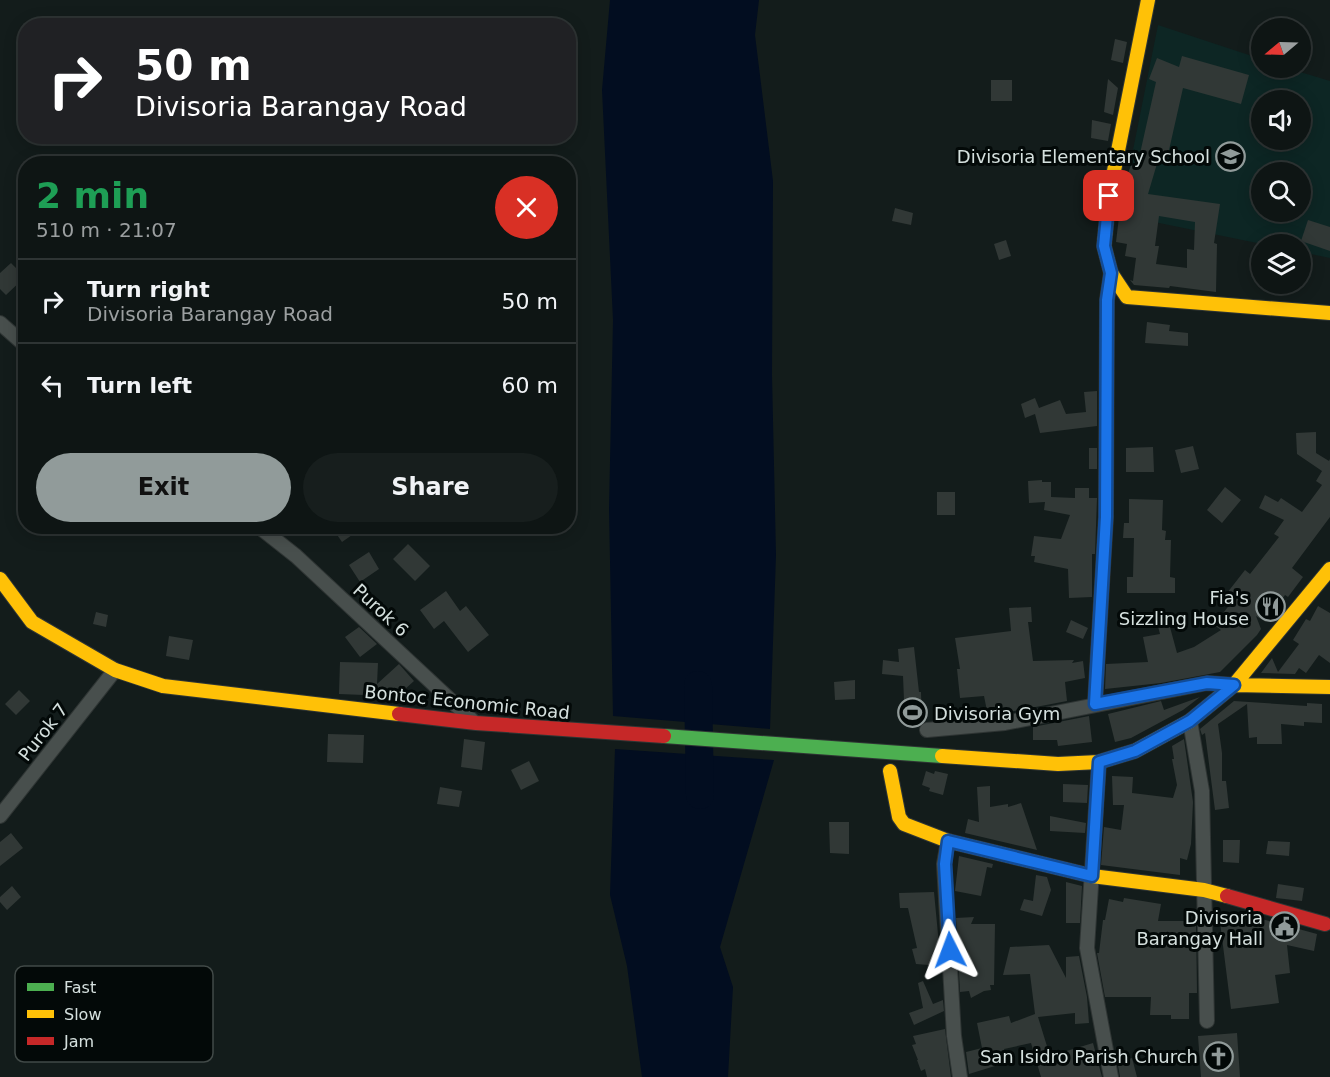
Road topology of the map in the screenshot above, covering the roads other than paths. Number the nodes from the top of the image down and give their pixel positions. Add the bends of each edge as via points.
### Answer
1 (1148, 0) edge
2 (1111, 273) junction
3 (1330, 313) edge
4 (0, 323) edge
5 (18, 339) edge
6 (268, 534) edge
7 (1330, 569) edge
8 (0, 579) edge
9 (115, 670) junction
10 (1234, 685) junction
11 (1330, 687) edge
12 (1095, 704) junction
13 (1190, 721) junction
14 (476, 723) junction
15 (927, 730) dead end
16 (1099, 762) junction
17 (890, 771) dead end
18 (0, 816) edge
19 (948, 841) junction
20 (1092, 876) junction
21 (1204, 890) junction
22 (1324, 924) dead end
23 (1207, 1021) dead end
24 (960, 1077) edge
25 (1111, 1077) edge

1 - 2 main road via 1109,196 1104,246
2 - 3 main road via 1127,297
2 - 12 street via 1107,300 1106,517
4 - 5 street
6 - 14 street, Purok 6
7 - 10 main road, Bontoc Economic Road
8 - 9 main road, Bontoc Economic Road via 32,622
9 - 14 main road, Bontoc Economic Road via 163,686
9 - 18 street, Purok 7
10 - 11 main road
10 - 12 street via 1207,683
10 - 13 main road, Bontoc Economic Road
12 - 15 street via 1005,723
13 - 16 main road, Bontoc Economic Road via 1135,751
13 - 21 street via 1202,791
14 - 16 main road, Bontoc Economic Road via 969,759
16 - 20 street
17 - 19 main road via 899,817 904,824
19 - 20 main road
19 - 24 street via 945,864 954,1036
20 - 21 main road
20 - 25 street via 1087,948
21 - 22 main road
21 - 23 street

